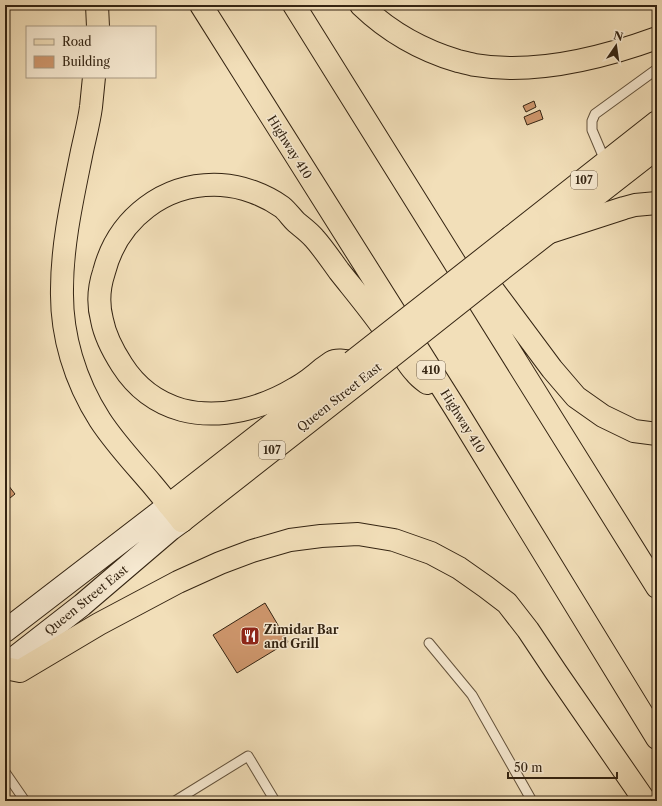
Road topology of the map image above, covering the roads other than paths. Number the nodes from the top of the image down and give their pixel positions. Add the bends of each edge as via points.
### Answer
1 (97, 5) edge
2 (201, 5) edge
3 (294, 5) edge
4 (361, 5) edge
5 (98, 26) edge
6 (657, 38) edge
7 (657, 70) edge
8 (94, 78) edge
9 (657, 122) edge
10 (657, 148) edge
11 (606, 163) junction
12 (657, 203) edge
13 (421, 208) junction
14 (550, 232) junction
15 (516, 246) junction
16 (358, 370) junction
17 (455, 408) junction
18 (657, 434) edge
19 (175, 513) junction
20 (657, 587) edge
21 (5, 631) edge
22 (428, 643) dead end
23 (5, 667) edge
24 (657, 738) edge
25 (5, 772) edge
26 (25, 801) edge
27 (175, 801) edge
28 (275, 801) edge
29 (532, 801) edge
30 (645, 801) edge

1 - 5 main road
2 - 17 main road, Highway 410 / 410
3 - 13 main road
4 - 6 main road via 406,40 451,59 474,65 502,68 539,67 593,57
7 - 11 lane via 595,114 592,130
8 - 19 main road via 63,266 64,328 79,379 100,420
9 - 11 main road, Queen Street East / 107
10 - 14 main road, Queen Street East / 107
11 - 15 main road, Queen Street East / 107
12 - 14 main road via 635,205
13 - 18 main road via 447,228 552,370 576,397 603,416 634,431
13 - 20 main road
14 - 15 main road, Queen Street East / 107
15 - 16 main road, Queen Street East / 107, bridge
16 - 17 main road via 334,361 297,388 266,403 240,410 211,414 168,405 148,394 132,380 114,353 106,334 101,319 100,298 107,258 125,226 158,199 179,190 199,185 222,185 244,189 264,197 282,208 314,238 372,312 415,373
16 - 19 main road, Queen Street East
17 - 24 main road, Highway 410 / 410
19 - 21 main road, Queen Street East
19 - 23 main road, Queen Street East via 82,605
22 - 29 lane via 472,695
23 - 30 main road via 20,671 99,624 178,582 252,551 290,540 321,536 358,534 394,540 431,553 459,568 507,603
25 - 26 lane
27 - 28 lane via 248,756

